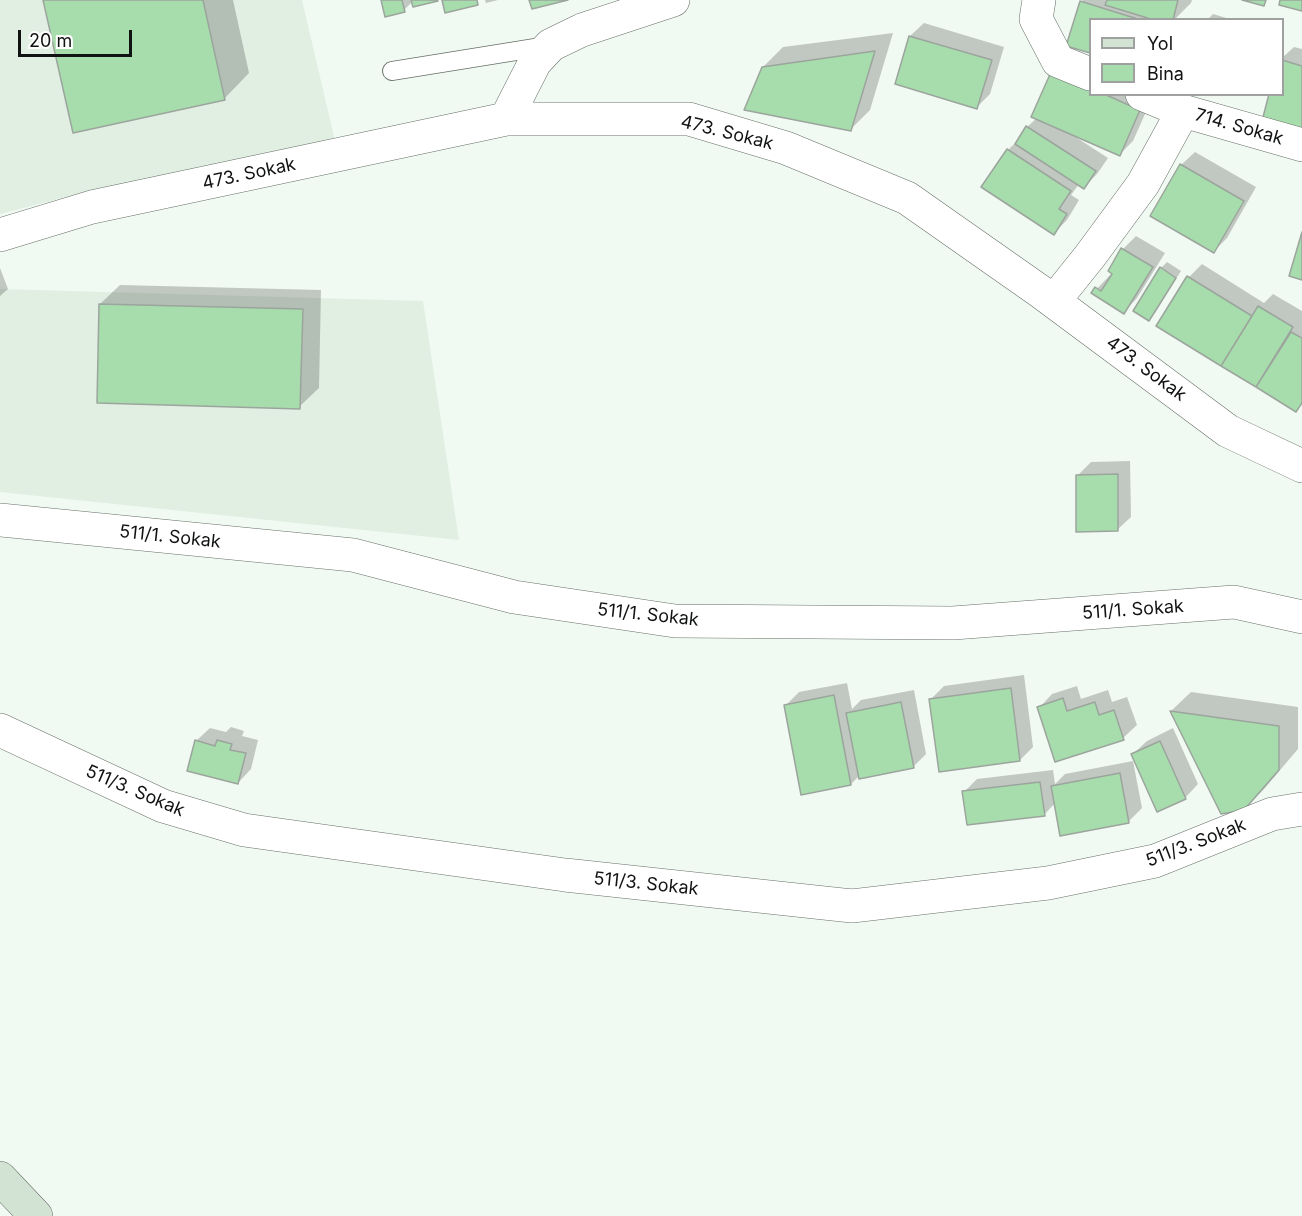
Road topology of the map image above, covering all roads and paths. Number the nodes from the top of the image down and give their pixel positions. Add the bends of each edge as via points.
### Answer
1 (673, 0) edge
2 (1039, 0) edge
3 (551, 45) junction
4 (392, 71) dead end
5 (1089, 74) edge
6 (1147, 96) edge
7 (1183, 111) junction
8 (506, 119) junction
9 (1302, 145) edge
10 (0, 235) edge
11 (1054, 301) junction
12 (1302, 466) edge
13 (0, 520) edge
14 (1302, 617) edge
15 (0, 730) edge
16 (1302, 809) edge
17 (0, 1178) edge
18 (36, 1216) edge

1 - 3 street via 582,30
2 - 5 street via 1036,18 1058,61
3 - 4 lane
3 - 8 street via 534,62
6 - 7 street, 714. Sokak
7 - 9 street, 714. Sokak
7 - 11 street via 1143,184
8 - 10 street, 473. Sokak via 92,207
8 - 11 street, 473. Sokak via 689,119 786,148 907,198
11 - 12 street, 473. Sokak via 1228,431
13 - 14 street, 511/1. Sokak via 353,555 514,597 675,621 953,623 1234,602
15 - 16 street, 511/3. Sokak via 163,806 244,830 565,875 852,906 1048,883 1155,861 1272,814
17 - 18 street

